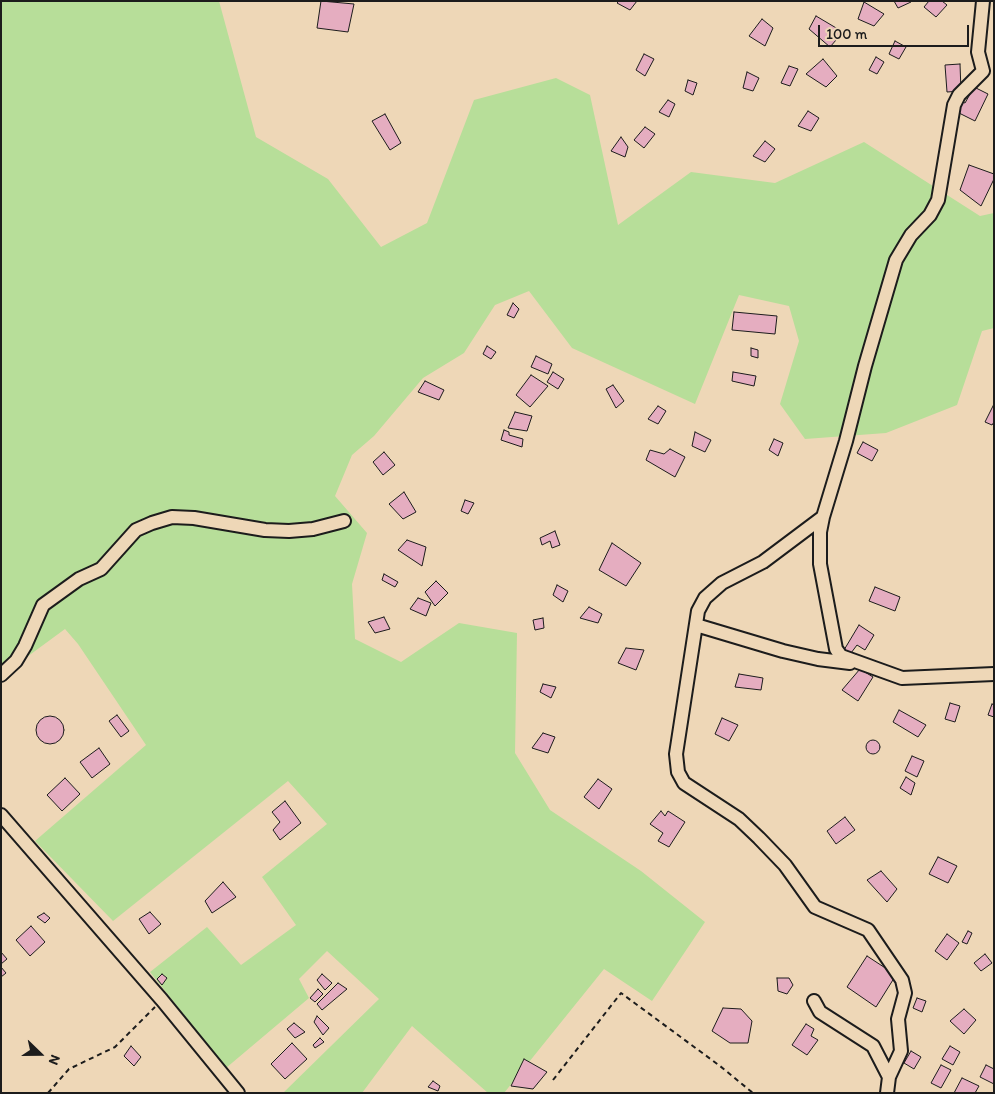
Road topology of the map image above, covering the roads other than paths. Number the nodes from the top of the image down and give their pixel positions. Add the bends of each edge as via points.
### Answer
1 (983, 1) edge
2 (823, 517) junction
3 (344, 520) dead end
4 (696, 625) junction
5 (858, 664) junction
6 (994, 674) edge
7 (1, 675) edge
8 (1, 815) edge
9 (814, 1001) dead end
10 (889, 1077) junction
11 (238, 1093) edge
12 (887, 1093) edge

1 - 2 street via 978,52 983,71 958,95 954,105 938,200 930,215 910,235 896,260
2 - 4 street via 763,562 722,583 705,598 698,610
2 - 5 street via 820,564 836,649 841,656
3 - 7 street via 312,529 288,531 172,517 136,530 101,570 79,579 43,604 25,646 16,661
4 - 5 street via 792,653
4 - 10 street via 676,754 678,772 684,783 739,819 759,838 785,865 815,907 868,930 902,980 905,993 898,1019 901,1051
5 - 6 street via 902,678
8 - 11 street
9 - 10 street via 820,1012 873,1046
10 - 12 street

